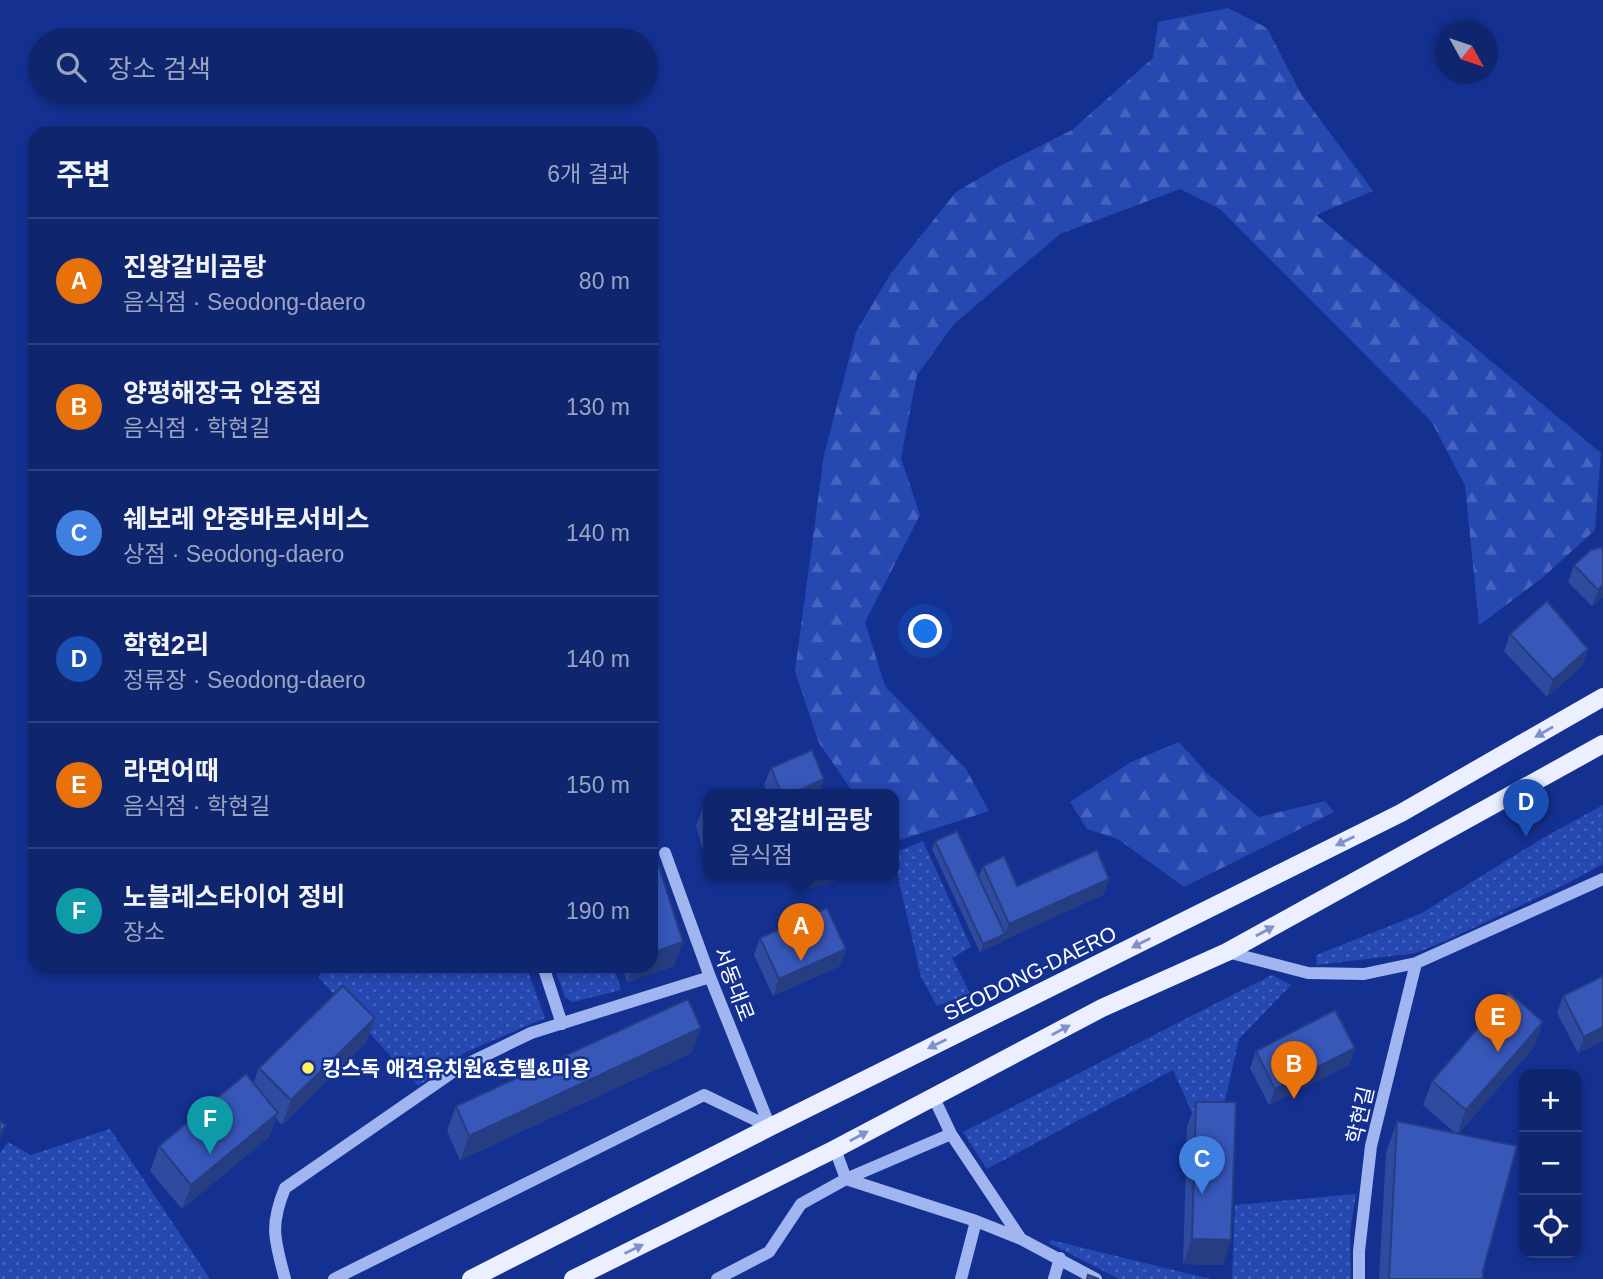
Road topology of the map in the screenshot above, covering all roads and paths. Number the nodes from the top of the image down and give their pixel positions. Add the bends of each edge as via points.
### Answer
1 (1603, 697) edge
2 (1603, 744) edge
3 (665, 853) dead end
4 (1603, 879) edge
5 (1227, 952) junction
6 (1416, 963) junction
7 (545, 973) edge
8 (710, 977) junction
9 (562, 1024) junction
10 (934, 1098) junction
11 (770, 1127) junction
12 (951, 1134) junction
13 (835, 1149) junction
14 (846, 1179) junction
15 (976, 1221) junction
16 (1021, 1239) junction
17 (1060, 1258) junction
18 (285, 1279) edge
19 (334, 1279) edge
20 (471, 1279) edge
21 (573, 1279) edge
22 (716, 1279) edge
23 (961, 1279) edge
24 (1054, 1279) edge
25 (1096, 1279) edge
26 (1359, 1279) edge

1 -> 11 main road, SEODONG-DAERO via 1401,813
5 -> 2 main road
3 - 8 street, 서동대로
4 - 6 street
5 - 6 street via 1308,972 1364,974
10 -> 5 main road via 1102,1008
6 - 26 street, 학현길 via 1371,1146
7 - 9 street
8 - 9 street
8 - 11 street, 서동대로
9 - 18 street via 531,1033 457,1069 285,1188 275,1213 275,1241
10 - 12 street
13 -> 10 main road
11 - 19 street via 704,1095
11 - 20 main road, SEODONG-DAERO
12 - 14 street
12 - 16 street
13 - 14 street
21 -> 13 main road
14 - 15 street
14 - 22 street via 801,1204 769,1252
15 - 16 street
15 - 23 street
16 - 17 street
17 - 24 street
17 - 25 street

